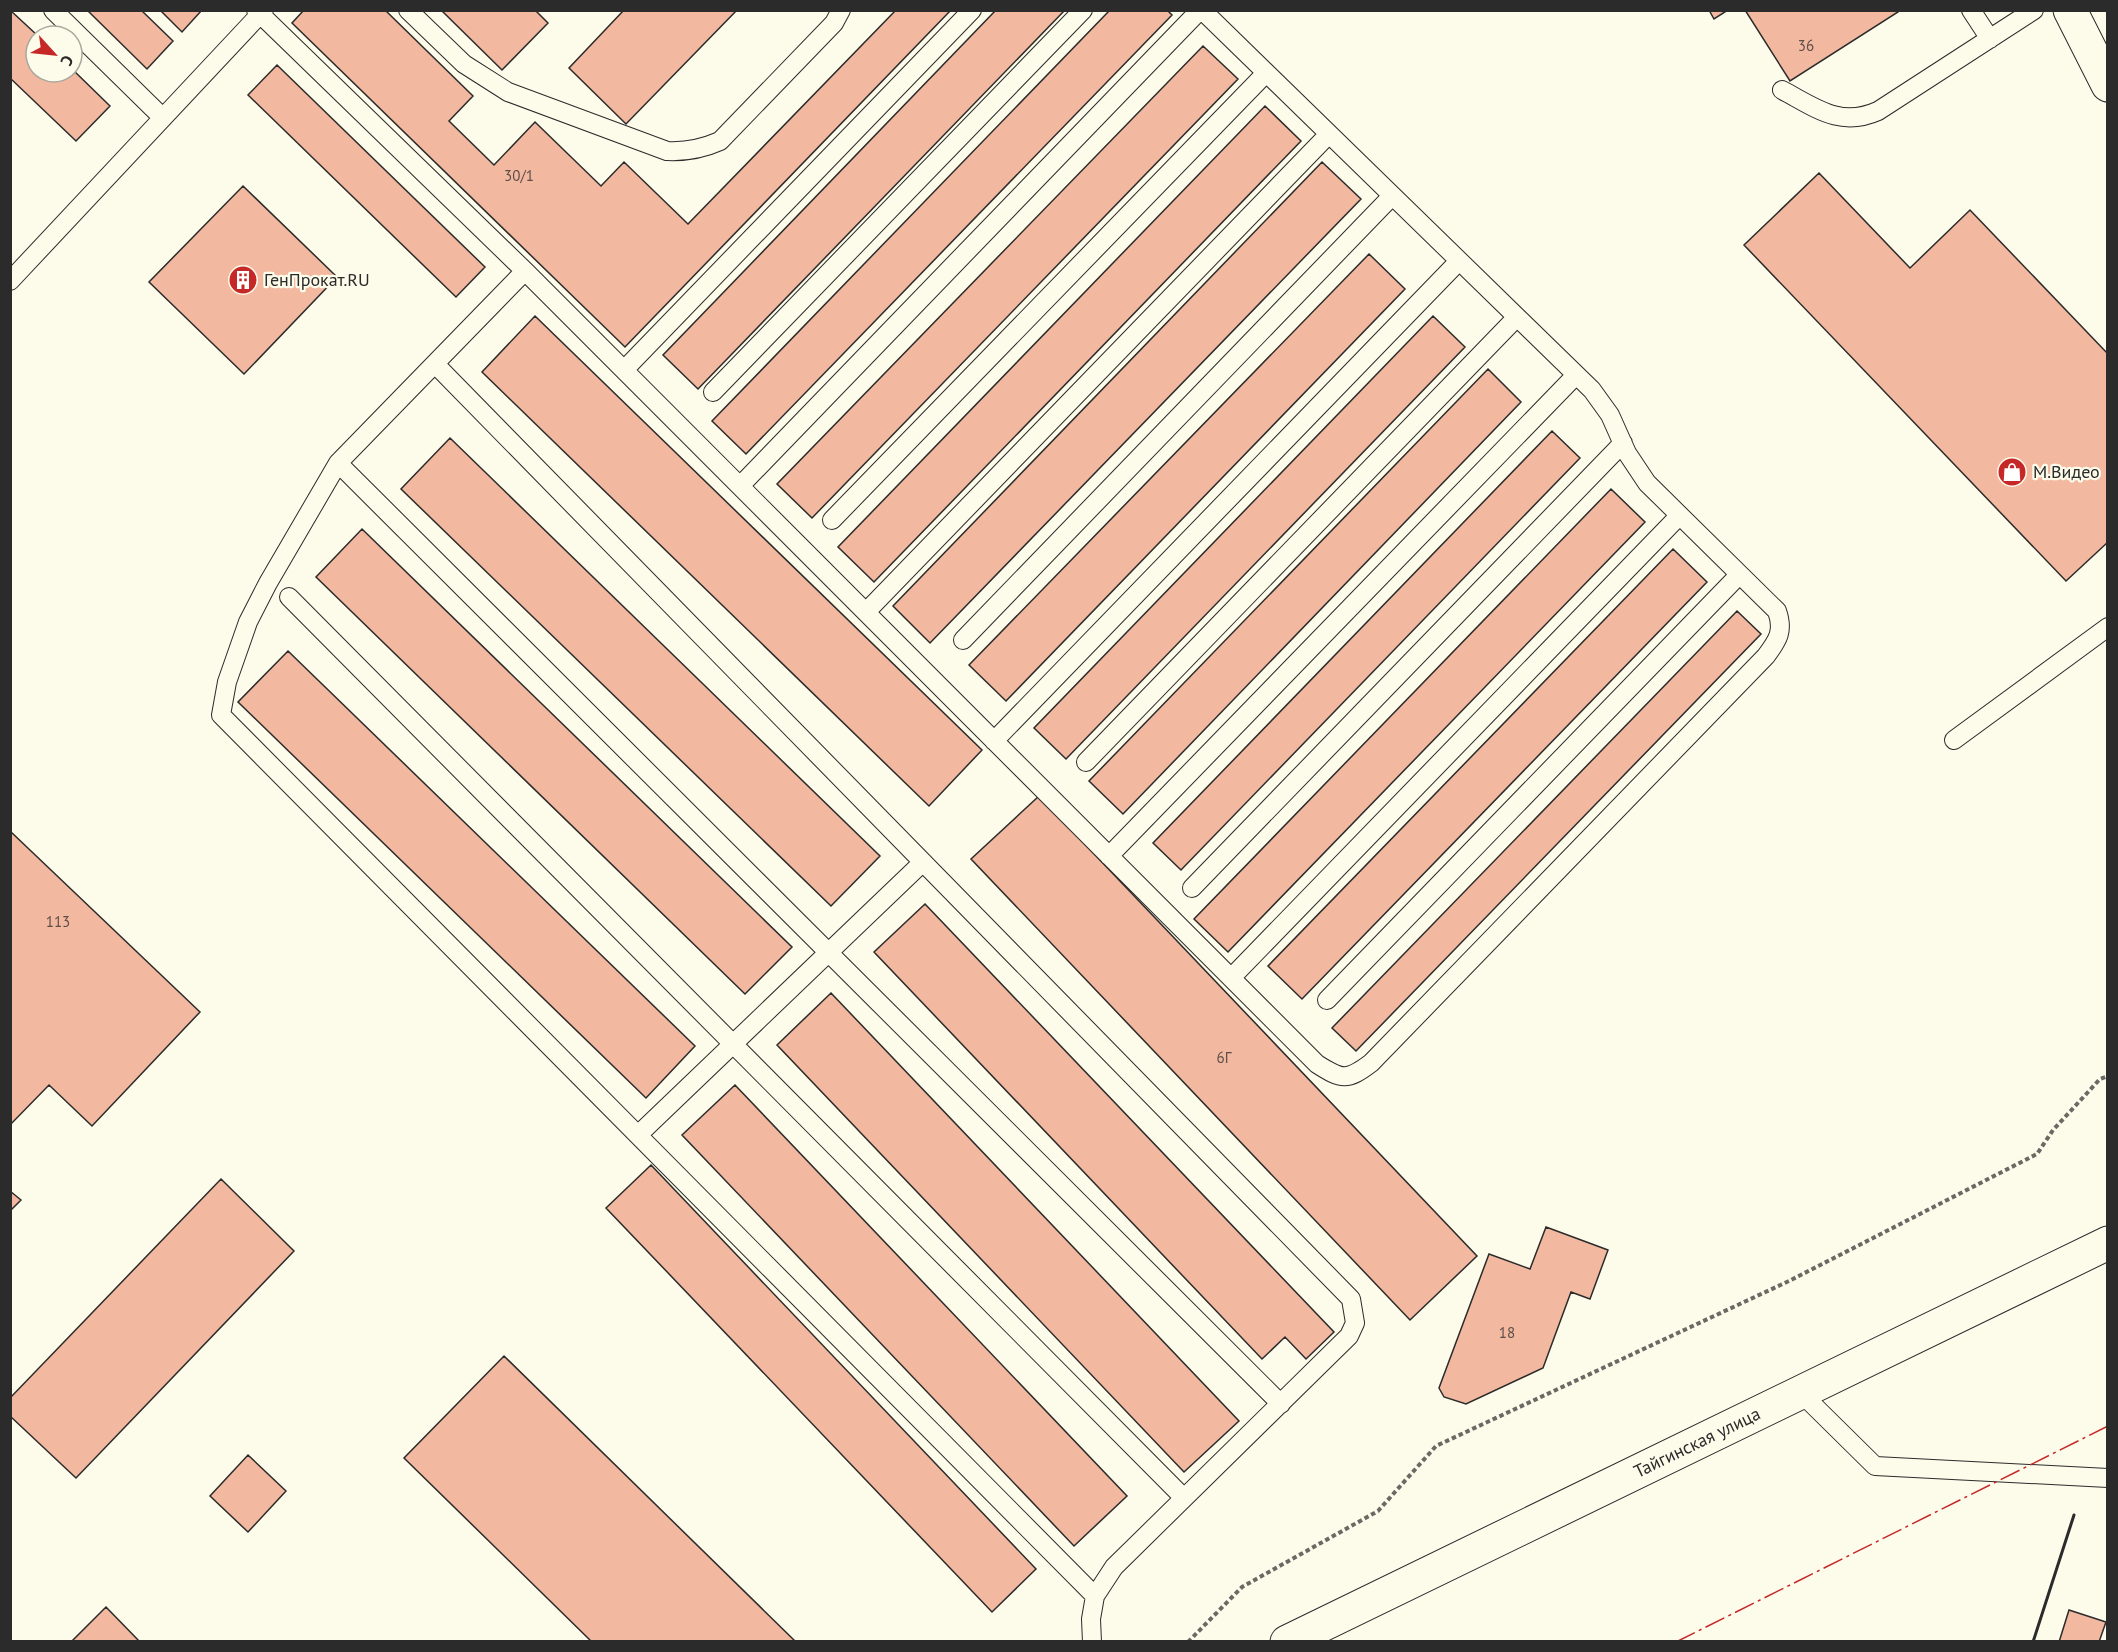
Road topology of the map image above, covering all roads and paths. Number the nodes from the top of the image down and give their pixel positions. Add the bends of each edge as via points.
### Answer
1 (53, 10) edge
2 (408, 10) edge
3 (841, 10) edge
4 (972, 10) edge
5 (1083, 10) edge
6 (1201, 10) edge
7 (1971, 10) edge
8 (2034, 10) edge
9 (2070, 10) edge
10 (260, 12) edge
11 (1990, 39) junction
12 (1266, 73) junction
13 (2108, 85) edge
14 (1782, 90) dead end
15 (164, 118) junction
16 (1329, 134) junction
17 (1392, 196) junction
18 (1459, 261) junction
19 (525, 271) junction
20 (10, 281) edge
21 (1517, 317) junction
22 (435, 364) junction
23 (624, 370) junction
24 (1576, 375) junction
25 (712, 392) dead end
26 (1623, 443) junction
27 (338, 464) junction
28 (740, 486) junction
29 (1679, 516) junction
30 (832, 520) dead end
31 (1739, 575) junction
32 (290, 597) dead end
33 (866, 612) junction
34 (2108, 627) edge
35 (963, 640) dead end
36 (1954, 740) dead end
37 (994, 741) junction
38 (1086, 762) dead end
39 (1110, 856) junction
40 (923, 862) junction
41 (1192, 888) dead end
42 (829, 953) junction
43 (1231, 978) junction
44 (1327, 1000) dead end
45 (733, 1044) junction
46 (2108, 1076) edge
47 (638, 1135) junction
48 (2108, 1243) edge
49 (1800, 1392) junction
50 (1281, 1404) junction
51 (2108, 1478) edge
52 (1184, 1498) junction
53 (1095, 1596) junction
54 (1092, 1641) edge
55 (1188, 1641) edge
56 (1287, 1641) edge

1 - 15 lane
2 - 3 lane via 464,64 508,92 667,152 686,152 720,141 834,23
4 - 23 lane
5 - 25 lane
6 - 12 lane
6 - 28 lane
7 - 11 lane
8 - 11 lane
9 - 13 main road
10 - 15 lane
10 - 19 lane
11 - 14 lane via 1863,117 1831,115
12 - 16 lane
12 - 30 lane
15 - 20 lane
16 - 17 lane
16 - 33 lane
17 - 18 lane
17 - 35 lane
18 - 21 lane
18 - 37 lane
19 - 22 lane
19 - 23 lane
21 - 24 lane
21 - 38 lane
22 - 27 lane
22 - 40 lane
23 - 28 lane
24 - 26 lane via 1602,403
24 - 39 lane
26 - 29 lane via 1647,483
26 - 41 lane
27 - 42 lane
27 - 47 lane via 248,622 226,682 221,715
28 - 33 lane
29 - 31 lane
29 - 43 lane
31 - 43 lane via 1777,611 1780,638 1371,1064 1355,1076 1337,1077 1317,1064
31 - 44 lane
32 - 45 lane
33 - 37 lane
34 - 36 lane
37 - 39 lane
39 - 43 lane
40 - 42 lane
40 - 50 lane via 1351,1299 1355,1323 1349,1336
42 - 45 lane
42 - 50 lane
45 - 47 lane
45 - 52 lane
46 - 55 path via 2100,1079 2053,1130 2037,1154 1789,1281 1436,1446 1378,1512 1242,1587
47 - 53 lane
48 - 49 main road, Тайгинская улица
49 - 51 lane via 1875,1466
49 - 56 main road, Тайгинская улица
50 - 52 lane
52 - 53 lane via 1114,1567
53 - 54 lane

